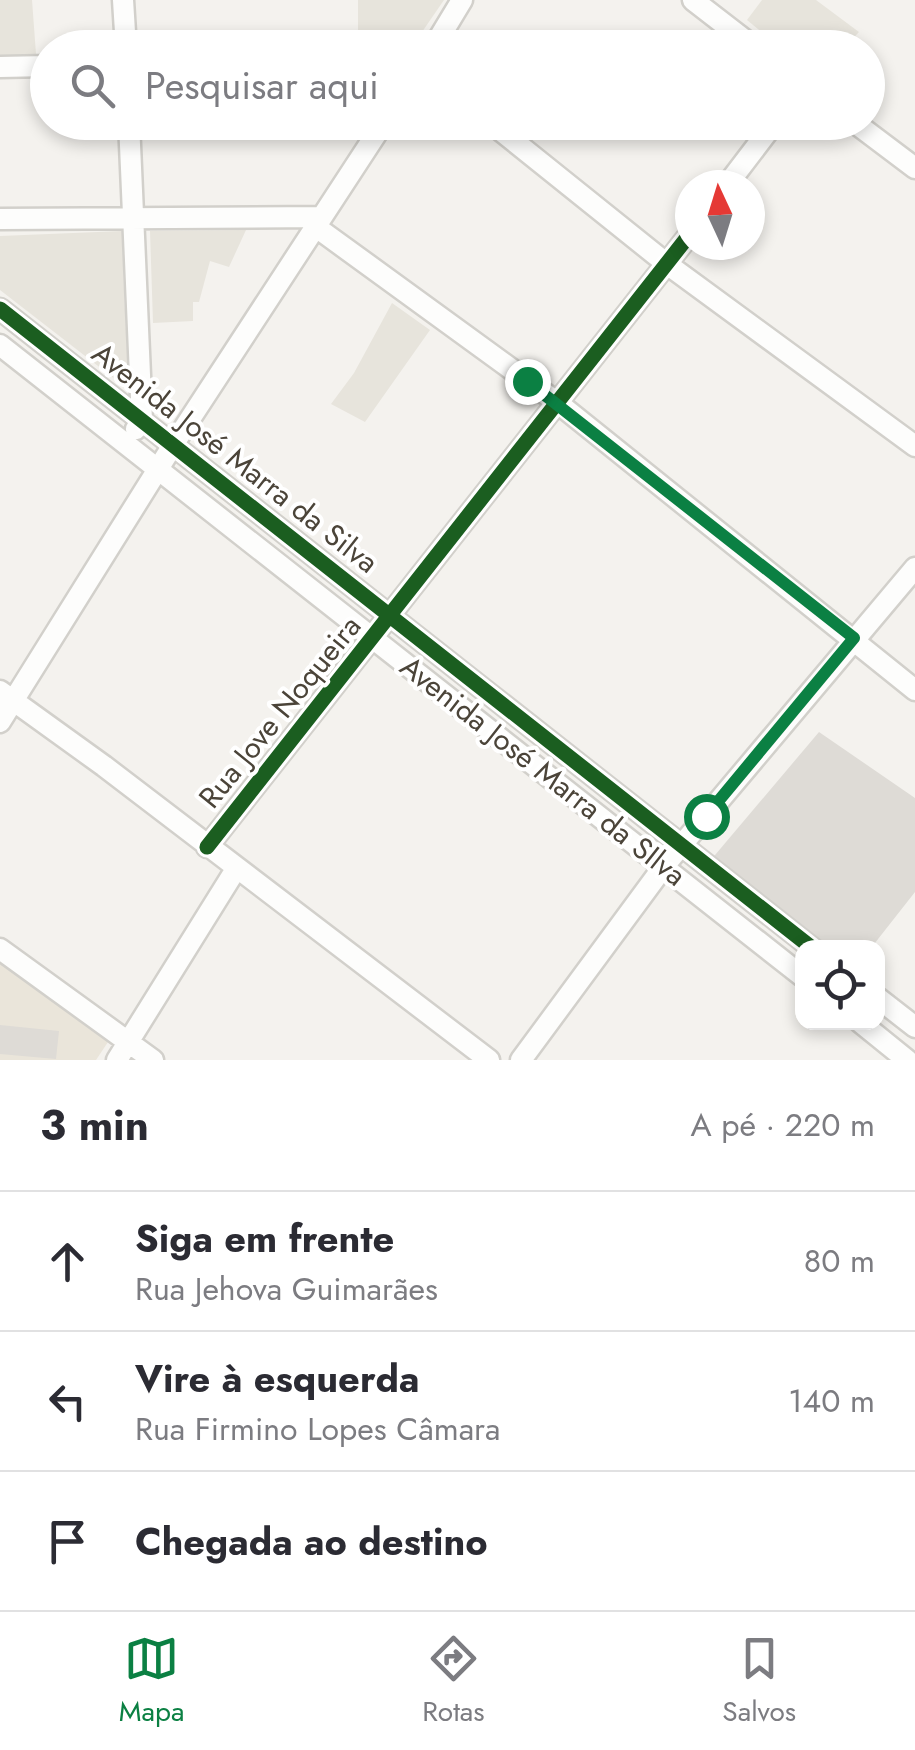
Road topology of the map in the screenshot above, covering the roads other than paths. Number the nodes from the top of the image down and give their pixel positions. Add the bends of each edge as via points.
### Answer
1 (123, 0) edge
2 (462, 0) edge
3 (693, 0) edge
4 (125, 30) edge
5 (444, 30) edge
6 (731, 30) edge
7 (30, 66) edge
8 (0, 67) edge
9 (131, 140) edge
10 (372, 140) edge
11 (512, 140) edge
12 (761, 140) edge
13 (878, 140) edge
14 (915, 168) edge
15 (738, 170) edge
16 (134, 217) junction
17 (0, 219) edge
18 (319, 222) junction
19 (675, 254) edge
20 (667, 264) junction
21 (0, 310) edge
22 (0, 345) edge
23 (558, 403) junction
24 (142, 421) junction
25 (126, 444) junction
26 (172, 445) junction
27 (915, 446) edge
28 (157, 470) junction
29 (915, 568) edge
30 (392, 616) junction
31 (373, 638) junction
32 (854, 638) junction
33 (915, 690) edge
34 (7, 696) edge
35 (0, 722) edge
36 (682, 846) junction
37 (208, 847) junction
38 (664, 866) junction
39 (236, 869) junction
40 (802, 940) edge
41 (0, 948) edge
42 (795, 970) edge
43 (885, 1003) edge
44 (915, 1027) edge
45 (870, 1030) edge
46 (123, 1051) edge
47 (152, 1060) edge
48 (488, 1060) edge
49 (521, 1060) edge
50 (907, 1060) edge

1 - 4 street
2 - 5 street
3 - 6 street
7 - 8 street
9 - 16 street
10 - 18 street
11 - 20 street
12 - 15 street
13 - 14 street
16 - 17 street
16 - 18 street
16 - 24 street
18 - 23 street
18 - 26 street
19 - 20 street, Rua Jove Noqueira
20 - 23 street, Rua Jove Noqueira
20 - 27 street
21 - 24 street, Avenida José Marra da Silva
22 - 25 street, Avenida José Marra da SIlva
23 - 30 street, Rua Jove Noqueira
23 - 32 street
24 - 25 street
24 - 26 street, Avenida José Marra da Silva
25 - 28 street, Avenida José Marra da SIlva
26 - 28 street
26 - 30 street, Avenida José Marra da Silva
28 - 31 street, Avenida José Marra da SIlva
28 - 34 street
29 - 32 street
30 - 31 street, Rua Jove Noqueira
30 - 36 street, Avenida José Marra da Silva
31 - 37 street, Rua Jove Noqueira
31 - 38 street, Avenida José Marra da SIlva
32 - 33 street
32 - 36 street
34 - 35 street
34 - 37 street
36 - 38 street
36 - 40 street, Avenida José Marra da Silva
37 - 39 street
38 - 42 street, Avenida José Marra da SIlva
38 - 49 street
39 - 46 street
39 - 48 street
41 - 46 street
43 - 44 street
45 - 50 street
46 - 47 street

